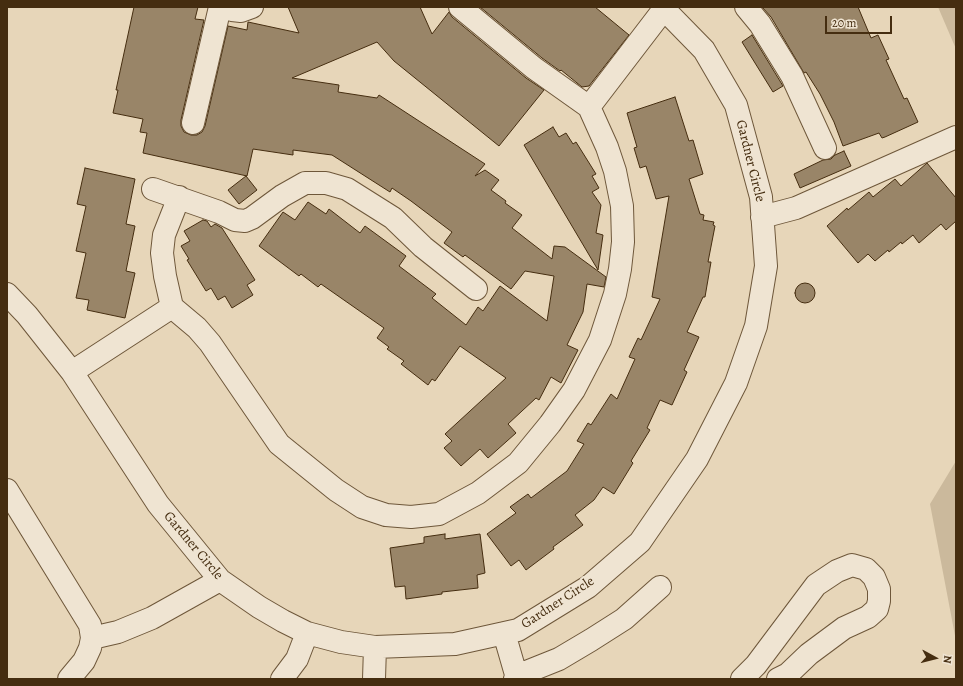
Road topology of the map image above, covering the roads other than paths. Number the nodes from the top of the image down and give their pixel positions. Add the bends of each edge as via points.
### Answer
1 (220, 7) edge
2 (228, 7) edge
3 (252, 7) edge
4 (460, 7) edge
5 (746, 7) edge
6 (663, 8) edge
7 (589, 107) junction
8 (193, 123) dead end
9 (956, 137) edge
10 (825, 148) dead end
11 (153, 189) dead end
12 (179, 197) junction
13 (762, 217) junction
14 (476, 288) dead end
15 (7, 294) edge
16 (172, 307) junction
17 (72, 372) junction
18 (7, 490) edge
19 (220, 580) junction
20 (660, 587) dead end
21 (307, 633) junction
22 (504, 633) junction
23 (92, 638) junction
24 (375, 647) junction
25 (516, 678) edge
26 (69, 679) edge
27 (282, 679) edge
28 (374, 679) edge
29 (742, 679) edge
30 (778, 679) edge

1 - 8 street
2 - 3 street via 241,11
4 - 7 street via 534,68
5 - 10 street via 760,24 792,76
6 - 7 street
6 - 13 street, Gardner Circle via 704,50 736,105 761,197
7 - 16 street via 607,147 622,206 623,242 620,269 600,340 574,390 518,463 478,493 439,514 411,517 386,515 362,507 336,490 279,444 210,343
9 - 13 street via 796,208
11 - 12 street
12 - 14 street via 235,220 244,221 305,183 326,182 347,188 392,218 423,247
12 - 16 street via 164,235 162,253
13 - 22 street, Gardner Circle via 766,266 756,326 736,383 697,460 640,542 588,587 518,630
15 - 17 street, Gardner Circle
16 - 17 street
17 - 19 street, Gardner Circle via 158,504
18 - 23 street via 90,625
19 - 21 street, Gardner Circle via 259,607
19 - 23 street via 152,618 118,632
20 - 25 street via 624,619 591,640 559,659
21 - 24 street, Gardner Circle
21 - 27 street via 296,659
22 - 24 street, Gardner Circle via 455,644
22 - 25 street
23 - 26 street via 84,661
24 - 28 street
29 - 30 street via 756,665 816,585 837,571 852,565 866,569 874,576 878,589 877,609 868,617 834,635 788,674

